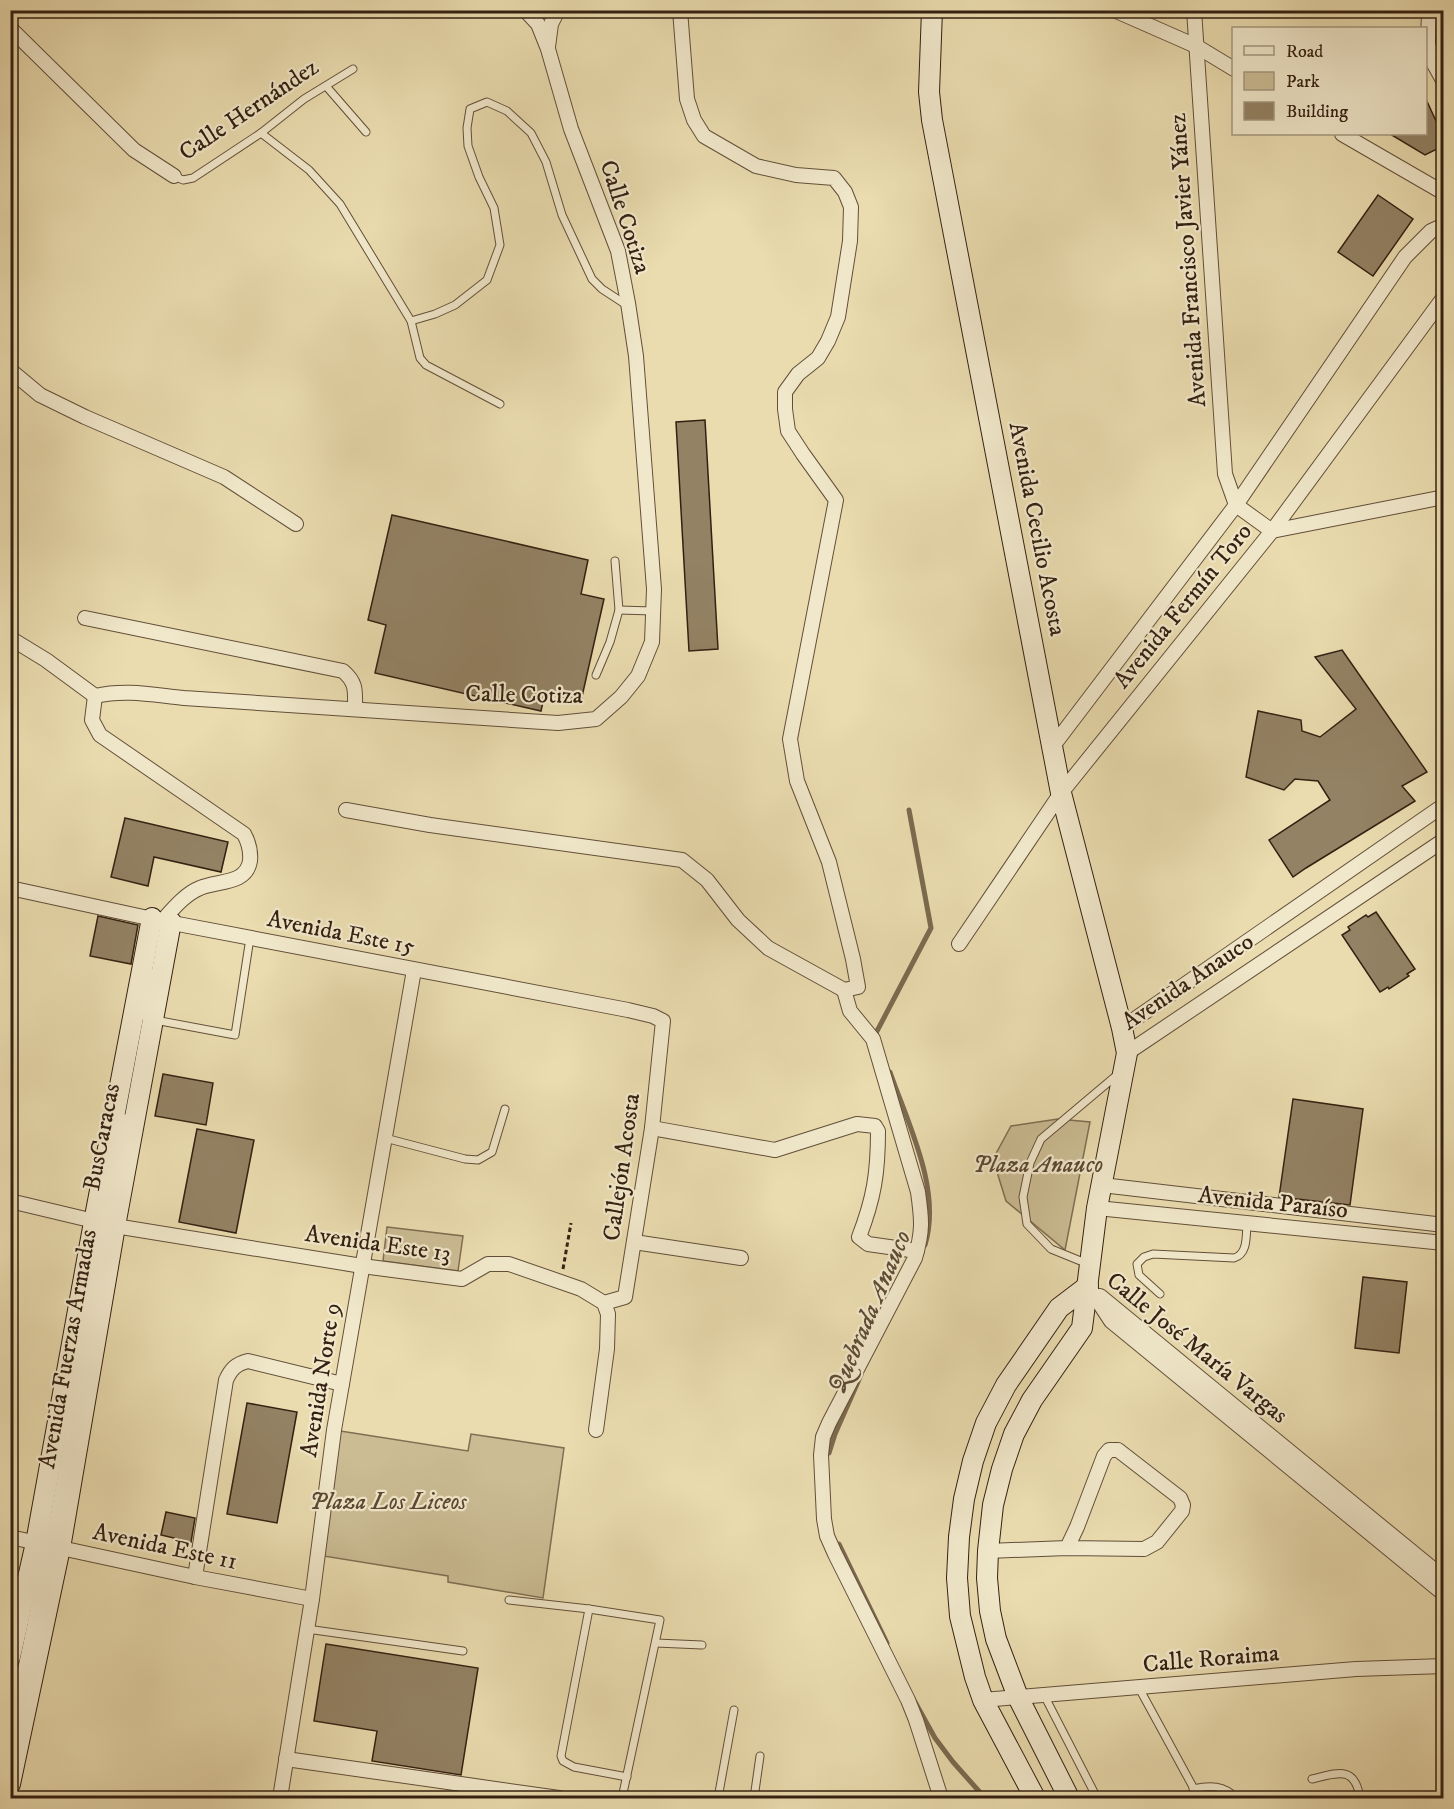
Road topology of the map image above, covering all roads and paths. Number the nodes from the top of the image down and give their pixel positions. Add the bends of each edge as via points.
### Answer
1 (525, 10) edge
2 (558, 10) edge
3 (680, 10) edge
4 (932, 10) edge
5 (1114, 10) edge
6 (1194, 10) edge
7 (1429, 10) edge
8 (10, 28) edge
9 (1196, 46) junction
10 (548, 49) junction
11 (1232, 68) edge
12 (353, 69) dead end
13 (1443, 82) edge
14 (326, 86) junction
15 (366, 132) dead end
16 (261, 133) junction
17 (1344, 135) edge
18 (174, 176) joint
19 (1443, 194) edge
20 (1443, 225) edge
21 (1443, 297) edge
22 (629, 307) junction
23 (411, 321) junction
24 (10, 370) edge
25 (500, 404) dead end
26 (1443, 497) edge
27 (1236, 505) junction
28 (296, 524) dead end
29 (1272, 531) junction
30 (615, 561) dead end
31 (619, 609) junction
32 (653, 611) junction
33 (85, 618) dead end
34 (10, 638) edge
35 (596, 675) dead end
36 (94, 696) junction
37 (355, 709) junction
38 (1053, 746) junction
39 (1061, 793) junction
40 (1442, 809) edge
41 (346, 810) dead end
42 (1443, 840) edge
43 (10, 888) edge
44 (161, 923) junction
45 (250, 938) junction
46 (959, 944) dead end
47 (414, 970) junction
48 (152, 971) dead end
49 (844, 990) junction
50 (148, 1019) junction
51 (663, 1021) joint
52 (1122, 1028) junction
53 (1125, 1061) junction
54 (127, 1109) dead end
55 (505, 1109) dead end
56 (652, 1128) junction
57 (384, 1138) junction
58 (1102, 1185) junction
59 (10, 1201) edge
60 (1097, 1208) junction
61 (571, 1223) dead end
62 (1247, 1223) junction
63 (105, 1224) junction
64 (1443, 1225) edge
65 (634, 1242) junction
66 (1443, 1243) edge
67 (917, 1251) junction
68 (741, 1258) dead end
69 (1090, 1264) junction
70 (362, 1266) junction
71 (561, 1281) junction
72 (1088, 1286) junction
73 (1160, 1294) dead end
74 (604, 1303) junction
75 (342, 1384) junction
76 (596, 1430) dead end
77 (1290, 1460) junction
78 (10, 1537) edge
79 (48, 1545) junction
80 (1067, 1548) junction
81 (988, 1551) junction
82 (195, 1577) junction
83 (1443, 1578) edge
84 (1443, 1594) edge
85 (312, 1599) junction
86 (509, 1600) dead end
87 (589, 1609) junction
88 (307, 1629) junction
89 (656, 1643) junction
90 (702, 1645) dead end
91 (463, 1651) dead end
92 (10, 1657) edge
93 (1443, 1666) edge
94 (1139, 1688) junction
95 (1044, 1695) junction
96 (1018, 1697) junction
97 (984, 1700) junction
98 (734, 1710) dead end
99 (10, 1723) edge
100 (760, 1756) dead end
101 (286, 1759) junction
102 (627, 1777) junction
103 (1312, 1779) dead end
104 (10, 1784) edge
105 (1193, 1789) junction
106 (280, 1798) edge
107 (560, 1798) edge
108 (622, 1798) edge
109 (718, 1798) edge
110 (754, 1798) edge
111 (941, 1798) edge
112 (1035, 1798) edge
113 (1069, 1798) edge
114 (1097, 1798) edge
115 (1199, 1798) edge
116 (1236, 1798) edge
117 (1360, 1798) edge

1 - 10 street, Calle Cotiza via 538,24
2 - 10 street via 551,24
3 - 49 street via 687,99 704,136 756,166 834,178 851,207 850,241 838,316 818,358 798,374 785,392 788,431 836,500 790,739 797,781 829,862 853,959 858,987
4 - 38 main road, Avenida Cecilio Acosta via 932,120
5 - 9 street
6 - 9 street, Avenida Francisco Javier Yánez
7 - 13 street via 1428,44
8 - 18 street, Calle Hernández via 134,150
9 - 11 street
9 - 27 street, Avenida Francisco Javier Yánez via 1225,474
10 - 22 street, Calle Cotiza via 571,129 618,251
12 - 14 lane, Calle Hernández
14 - 15 lane
14 - 16 lane, Calle Hernández
16 - 18 lane, Calle Hernández via 193,178 183,180
16 - 23 lane via 309,170 340,204
17 - 19 street
20 - 27 street, Avenida Fermín Toro via 1431,231 1406,257
21 - 29 street, Avenida Fermín Toro
22 - 23 lane via 592,279 562,216 546,162 531,133 507,111 487,102 470,110 466,128 468,146 494,208 500,245 487,280 455,305
22 - 32 street, Calle Cotiza via 636,356
23 - 25 lane via 420,358 426,365
24 - 28 street via 40,396 224,477
26 - 29 street
27 - 29 street
27 - 38 street, Avenida Fermín Toro
29 - 39 street, Avenida Fermín Toro
30 - 31 lane
31 - 32 lane
31 - 35 lane
32 - 37 street, Calle Cotiza via 652,642 638,676 621,698 596,719 558,723
33 - 37 street via 343,671 353,679
34 - 36 street
36 - 37 street, Calle Cotiza via 128,692
36 - 44 street via 92,720 100,735 244,834 249,843 251,854 245,873 199,888
38 - 39 main road, Avenida Cecilio Acosta
39 - 46 street, Avenida Fermín Toro
39 - 52 main road, Avenida Cecilio Acosta
40 - 52 street, Avenida Anauco
41 - 49 street via 682,860 707,880 738,920 768,948
42 - 53 street, Avenida Anauco
43 - 44 street, Avenida Este 15
44 - 45 street, Avenida Este 15
44 - 50 main road, Avenida Fuerzas Armadas
44 - 63 main road, Avenida Fuerzas Armadas
45 - 47 street, Avenida Este 15
45 - 50 lane via 235,1035
47 - 51 street, Avenida Este 15 via 628,1010
47 - 57 street, Avenida Norte 9
48 - 50 lane
49 - 67 street via 850,1011 873,1039 913,1172 921,1217
50 - 63 main road, Avenida Fuerzas Armadas
51 - 56 street, Callejón Acosta
52 - 53 main road, Avenida Cecilio Acosta
53 - 58 main road, Avenida Anauco
53 - 69 lane via 1041,1139 1030,1163 1023,1197 1027,1224 1051,1249
54 - 63 lane, BusCaracas
55 - 57 lane via 492,1152 478,1160
56 - 65 street, Callejón Acosta
56 - 67 street via 775,1150 857,1124 875,1126 876,1180 860,1237 868,1244
57 - 70 street, Avenida Norte 9
58 - 60 main road, Avenida Anauco
58 - 64 street, Avenida Paraíso
59 - 63 street, Avenida Este 13
60 - 62 street, Avenida Paraíso
60 - 69 main road, Avenida Anauco
61 - 71 path
62 - 66 street, Avenida Paraíso
62 - 73 lane via 1241,1256 1153,1254 1140,1260 1139,1275
63 - 70 street, Avenida Este 13
63 - 79 main road, Avenida Fuerzas Armadas
65 - 68 street
65 - 74 street, Callejón Acosta via 625,1297
67 - 111 street via 823,1437 824,1519 835,1554 908,1700
69 - 72 main road, Avenida Anauco
70 - 71 street, Avenida Este 13 via 462,1279 488,1264 509,1264
70 - 75 street, Avenida Norte 9
71 - 74 street, Avenida Este 13
72 - 77 street, Calle José María Vargas
72 - 81 main road, Avenida Anauco via 1082,1328 1032,1400 1014,1434 993,1505
72 - 97 main road via 1059,1308 1006,1385 986,1423 973,1461 964,1499 957,1578 960,1616
74 - 76 street via 608,1314 607,1349
75 - 82 street via 248,1361 231,1369 226,1380
75 - 85 street, Avenida Norte 9
77 - 83 street, Calle José María Vargas
77 - 84 street, Calle José María Vargas
78 - 79 street, Avenida Este 11
79 - 82 street, Avenida Este 11
79 - 92 main road, Avenida Fuerzas Armadas
79 - 99 lane
79 - 104 main road, Avenida Fuerzas Armadas
80 - 80 street via 1109,1450 1118,1450 1184,1505 1158,1542 1144,1549
80 - 81 street
81 - 96 main road, Avenida Anauco via 990,1611
82 - 85 street, Avenida Este 11
85 - 88 street, Avenida Norte 9
86 - 87 lane
87 - 89 lane via 660,1620
87 - 102 lane via 561,1756 574,1767
88 - 91 lane
88 - 101 street, Avenida Norte 9
89 - 90 lane
89 - 102 lane
93 - 94 street, Calle Roraima via 1356,1669
94 - 95 street, Calle Roraima
94 - 105 lane
95 - 96 street, Calle Roraima
95 - 114 lane
96 - 97 street, Calle Roraima
96 - 113 main road, Avenida Anauco
97 - 112 main road
98 - 109 lane
100 - 110 lane
101 - 106 street, Avenida Norte 9
101 - 107 street
102 - 108 lane
103 - 117 lane via 1347,1773 1356,1783
105 - 115 lane
105 - 116 lane via 1215,1786

